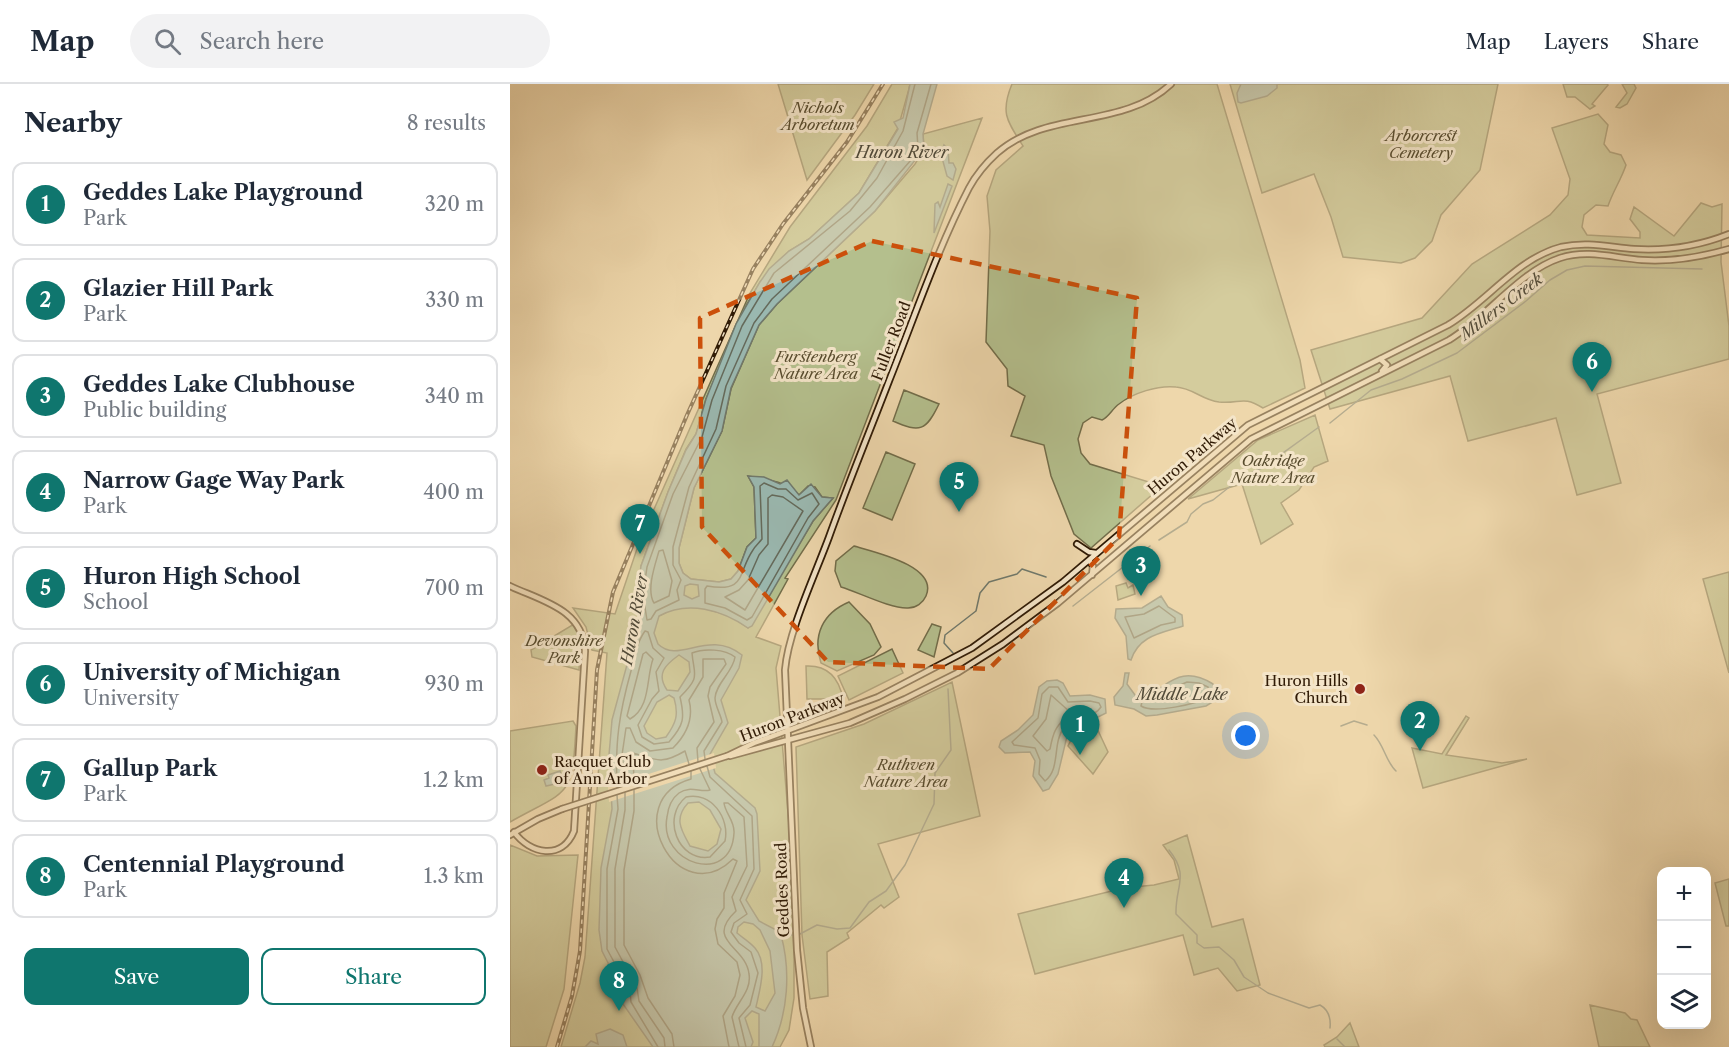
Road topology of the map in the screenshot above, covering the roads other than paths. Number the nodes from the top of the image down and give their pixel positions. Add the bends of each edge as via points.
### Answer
1 (1171, 84) edge
2 (1729, 234) edge
3 (1729, 249) edge
4 (1516, 270) junction
5 (1524, 278) junction
6 (1380, 359) junction
7 (1373, 378) junction
8 (1272, 412) junction
9 (1276, 425) junction
10 (1077, 544) dead end
11 (1098, 552) junction
12 (1089, 560) junction
13 (1092, 574) junction
14 (510, 586) edge
15 (949, 662) junction
16 (937, 683) junction
17 (878, 697) junction
18 (878, 711) junction
19 (787, 731) junction
20 (788, 742) junction
21 (727, 756) junction
22 (512, 834) edge
23 (811, 1047) edge

1 - 19 main road, Fuller Road via 1138,107 1021,136 996,154 973,182 925,287 793,634 785,670
2 - 4 main road, Huron Parkway via 1697,245 1667,249 1574,245 1544,253
3 - 5 main road, Huron Parkway via 1669,260 1578,254 1548,262
4 - 5 main road
4 - 6 main road, Huron Parkway via 1461,317
5 - 7 main road, Huron Parkway via 1459,333
6 - 7 main road via 1386,362 1386,368
6 - 8 main road, Huron Parkway
7 - 9 main road, Huron Parkway
8 - 9 main road via 1269,422
8 - 11 main road, Huron Parkway via 1232,437
9 - 13 main road, Huron Parkway via 1242,446
10 - 11 main road via 1090,553
11 - 12 main road, Huron Parkway
12 - 13 main road via 1094,568
12 - 15 main road, Huron Parkway via 1013,621
13 - 16 main road, Huron Parkway via 1021,632
14 - 22 main road via 568,613 582,632 585,651 574,831 566,844 544,852 525,845
15 - 16 main road via 930,676 931,682
15 - 17 main road, Huron Parkway
16 - 18 main road, Huron Parkway
17 - 18 main road via 883,704
17 - 19 main road, Huron Parkway
18 - 20 main road, Huron Parkway
19 - 20 main road, Geddes Road
19 - 21 main road, Huron Parkway
20 - 21 main road, Huron Parkway
20 - 23 main road, Geddes Road via 797,950
21 - 22 main road, Huron Parkway, bridge via 562,809

